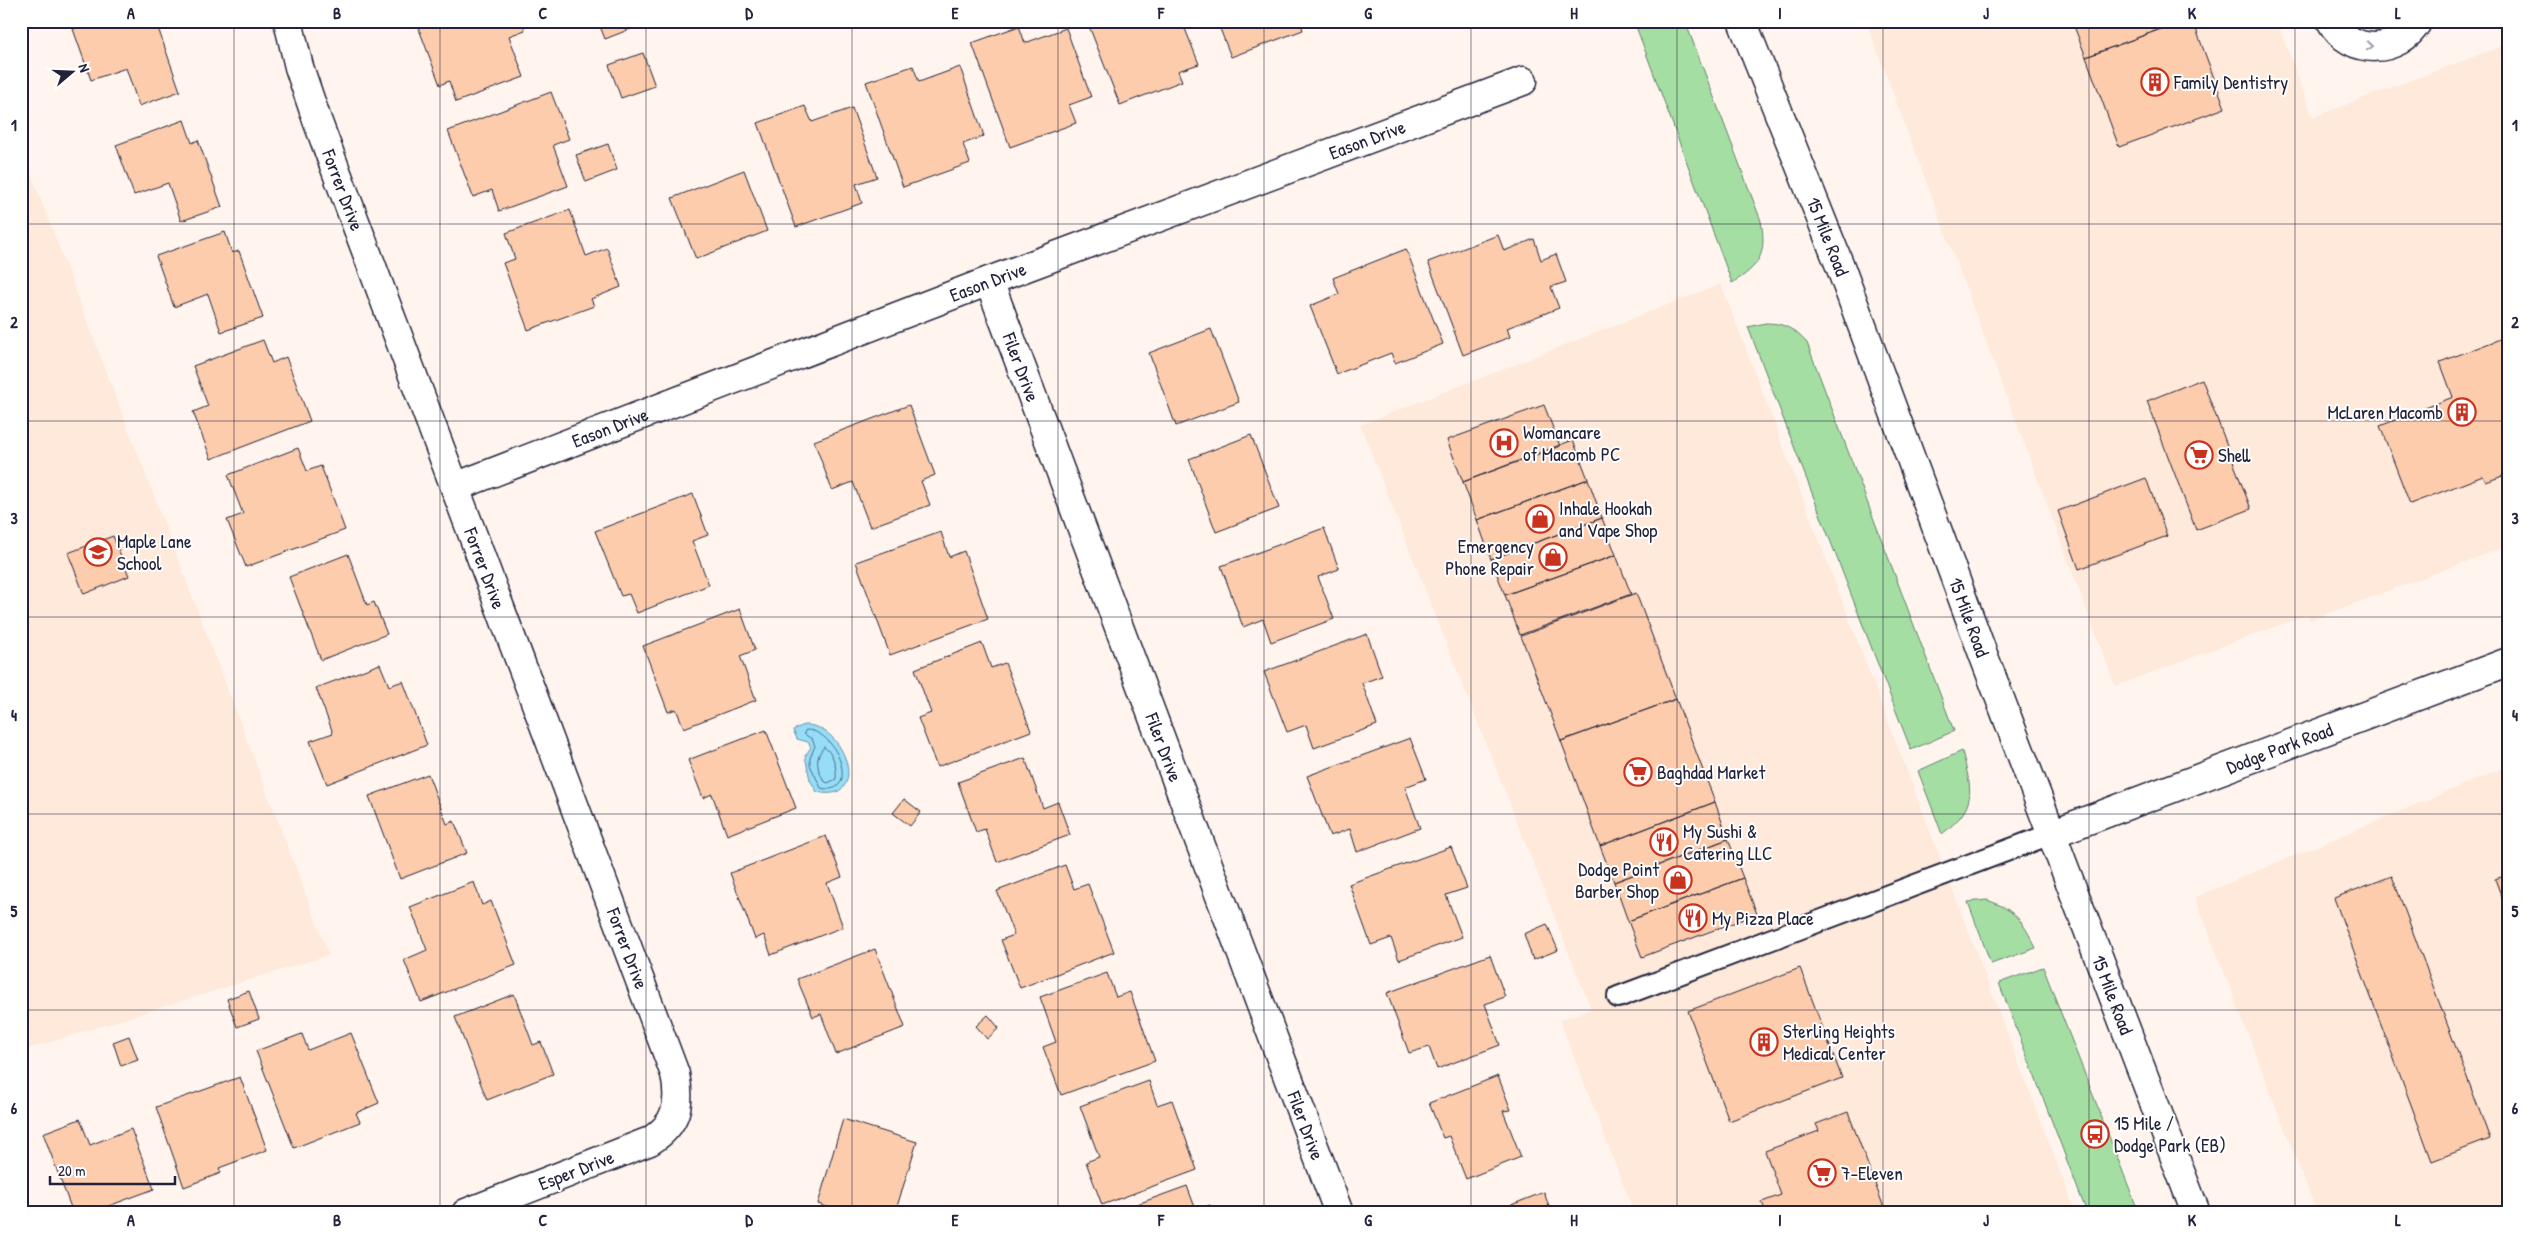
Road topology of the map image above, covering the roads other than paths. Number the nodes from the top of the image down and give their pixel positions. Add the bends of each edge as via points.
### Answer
1 (288, 21) edge
2 (1742, 21) edge
3 (2331, 21) edge
4 (2419, 23) edge
5 (1523, 81) dead end
6 (989, 281) junction
7 (455, 487) junction
8 (2508, 662) edge
9 (2051, 834) junction
10 (1618, 997) dead end
11 (675, 1114) joint
12 (466, 1213) edge
13 (1339, 1213) edge
14 (2196, 1213) edge

1 - 7 street, Forrer Drive via 317,120
2 - 9 street, 15 Mile Road via 1840,266
3 -> 4 street via 2343,36 2372,48 2388,46 2403,39
5 - 6 street, Eason Drive
6 - 7 street, Eason Drive
6 - 13 street, Filer Drive
7 - 11 street, Forrer Drive via 675,1074 679,1095
8 - 9 street, Dodge Park Road
9 - 10 lane
9 - 14 street, 15 Mile Road
11 - 12 street, Esper Drive via 665,1132 650,1141

